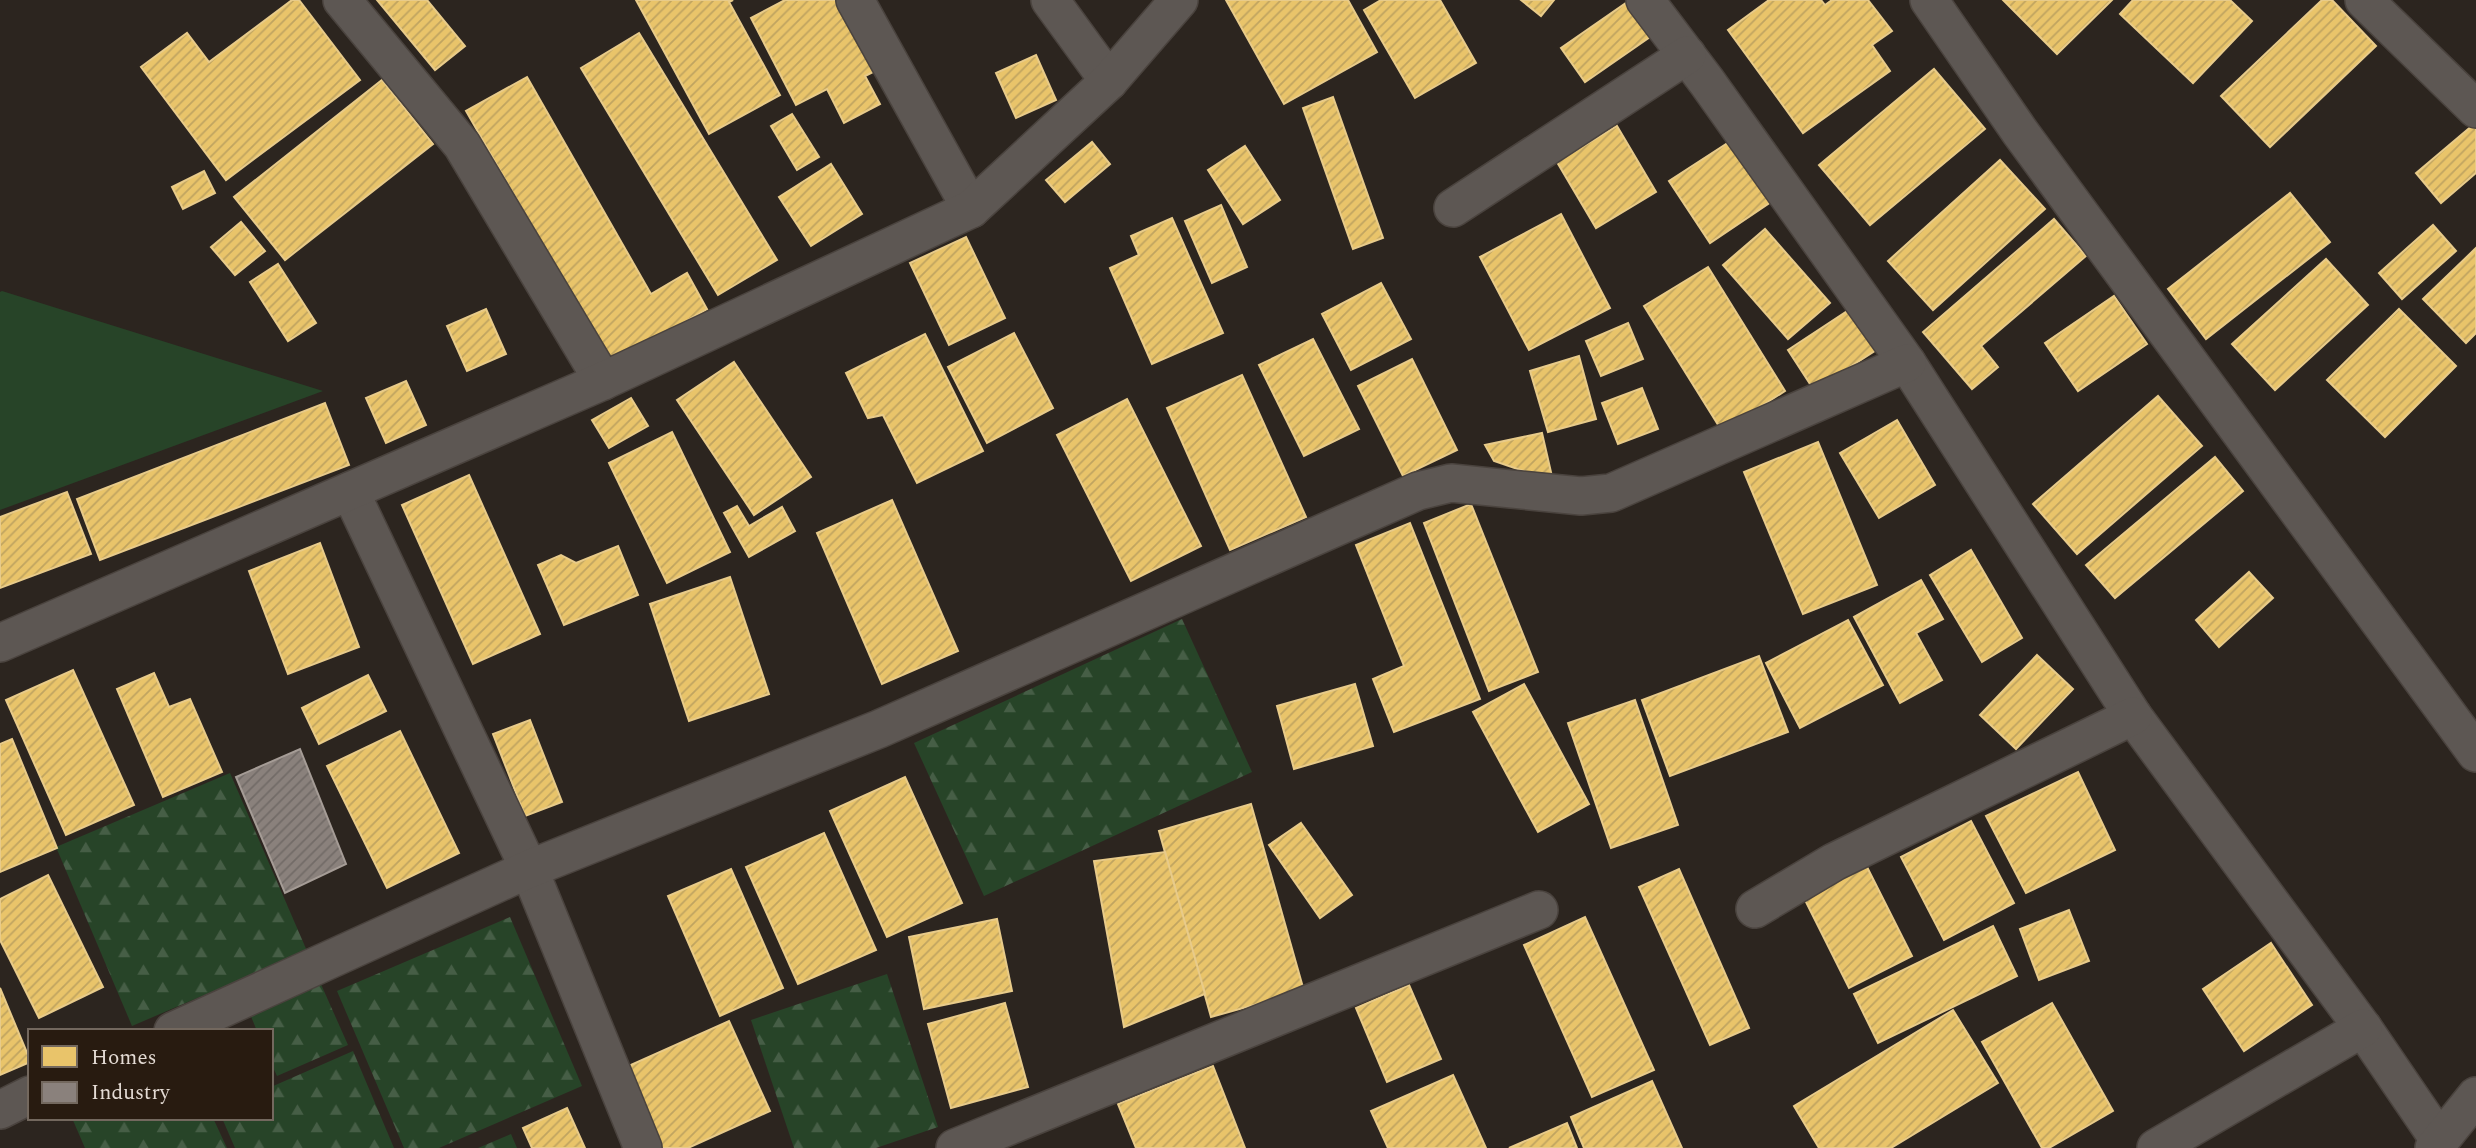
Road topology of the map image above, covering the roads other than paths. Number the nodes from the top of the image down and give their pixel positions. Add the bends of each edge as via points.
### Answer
1 (342, 0) edge
2 (855, 0) edge
3 (1050, 0) edge
4 (1179, 0) edge
5 (1645, 0) edge
6 (1929, 0) edge
7 (2364, 0) edge
8 (1687, 55) junction
9 (1109, 81) junction
10 (2476, 108) edge
11 (1453, 208) dead end
12 (971, 209) junction
13 (1908, 363) junction
14 (603, 381) junction
15 (350, 491) junction
16 (0, 643) edge
17 (2133, 716) junction
18 (2476, 753) edge
19 (529, 869) junction
20 (1755, 909) dead end
21 (1539, 910) dead end
22 (2363, 1028) junction
23 (177, 1029) edge
24 (28, 1096) edge
25 (2476, 1096) edge
26 (0, 1110) edge
27 (2437, 1144) edge
28 (643, 1148) edge
29 (955, 1148) edge
30 (2156, 1148) edge

1 - 14 street via 462,145
2 - 12 street
3 - 9 street
4 - 9 street
5 - 8 street
6 - 18 street via 2020,132
7 - 10 street
8 - 11 street
8 - 13 street
9 - 12 street
12 - 14 street
13 - 17 street
13 - 19 street via 1611,493 1581,496 1451,482 1418,491 879,729
14 - 15 street
15 - 16 street
15 - 19 street
17 - 20 street via 1834,862
17 - 22 street
19 - 23 street
19 - 28 street
21 - 29 street
22 - 27 street
22 - 30 street
24 - 26 street
25 - 27 street

